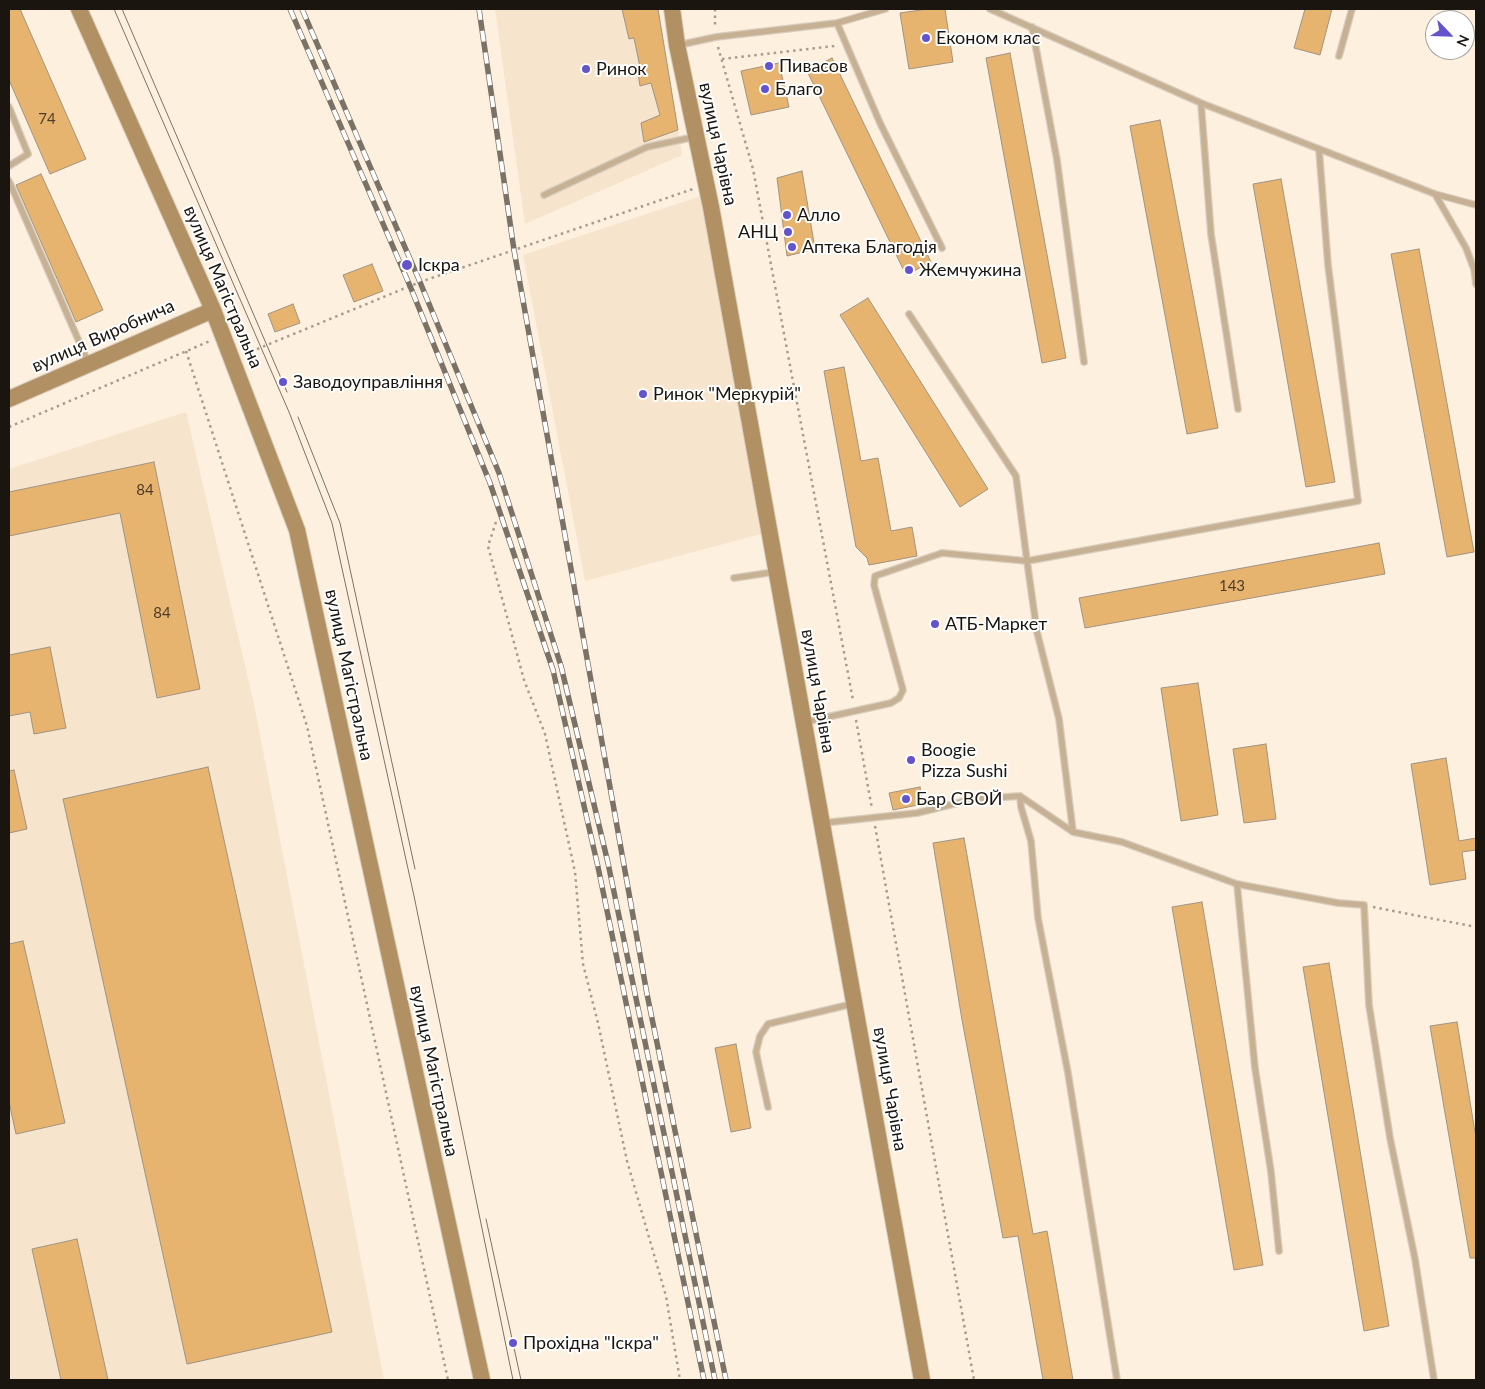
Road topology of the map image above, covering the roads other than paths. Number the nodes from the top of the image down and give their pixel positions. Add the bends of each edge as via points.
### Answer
1 (79, 9) edge
2 (672, 9) edge
3 (885, 9) edge
4 (990, 9) edge
5 (1352, 9) edge
6 (837, 23) junction
7 (1032, 27) junction
8 (677, 45) junction
9 (1339, 56) dead end
10 (1201, 103) junction
11 (9, 107) edge
12 (696, 136) junction
13 (1319, 149) junction
14 (9, 166) edge
15 (9, 181) edge
16 (1436, 194) junction
17 (544, 195) dead end
18 (1476, 205) edge
19 (942, 248) dead end
20 (1476, 284) edge
21 (213, 310) junction
22 (909, 314) dead end
23 (1084, 362) dead end
24 (89, 364) junction
25 (9, 399) edge
26 (1238, 409) dead end
27 (1028, 561) junction
28 (776, 572) junction
29 (734, 578) dead end
30 (803, 723) junction
31 (1020, 796) junction
32 (822, 823) junction
33 (1073, 832) junction
34 (1237, 884) junction
35 (854, 1004) junction
36 (768, 1107) dead end
37 (1279, 1251) dead end
38 (482, 1380) edge
39 (922, 1380) edge
40 (1117, 1380) edge
41 (1434, 1380) edge

1 - 21 street, вулиця Магістральна
2 - 8 street, вулиця Чарівна
3 - 6 lane
4 - 7 lane
5 - 9 lane
6 - 8 lane via 716,37
6 - 19 lane via 880,123
7 - 10 lane
7 - 23 lane via 1057,160
8 - 12 street, вулиця Чарівна
10 - 13 lane
10 - 26 lane via 1211,234
11 - 14 lane via 28,154
12 - 17 lane via 647,147
12 - 28 street, вулиця Чарівна
13 - 16 lane
13 - 27 lane via 1328,265 1358,500
15 - 24 lane
16 - 18 lane
16 - 20 lane via 1466,248
21 - 24 street, вулиця Виробнича
21 - 38 street, вулиця Магістральна via 297,530
22 - 27 lane via 1016,476
24 - 25 street, вулиця Виробнича
27 - 30 lane via 942,553 875,576 874,585 903,690 899,698 890,704
27 - 33 lane via 1037,632 1059,719
28 - 29 lane
28 - 30 street, вулиця Чарівна
30 - 32 street, вулиця Чарівна
31 - 32 lane via 974,799 917,813
31 - 33 lane
31 - 40 lane via 1031,841 1038,918 1068,1073
32 - 35 street, вулиця Чарівна
33 - 34 lane via 1122,842
34 - 37 lane via 1255,1068
34 - 41 lane via 1364,905 1370,1005 1390,1138 1415,1259
35 - 36 lane via 768,1024 760,1036 756,1052
35 - 39 street, вулиця Чарівна

